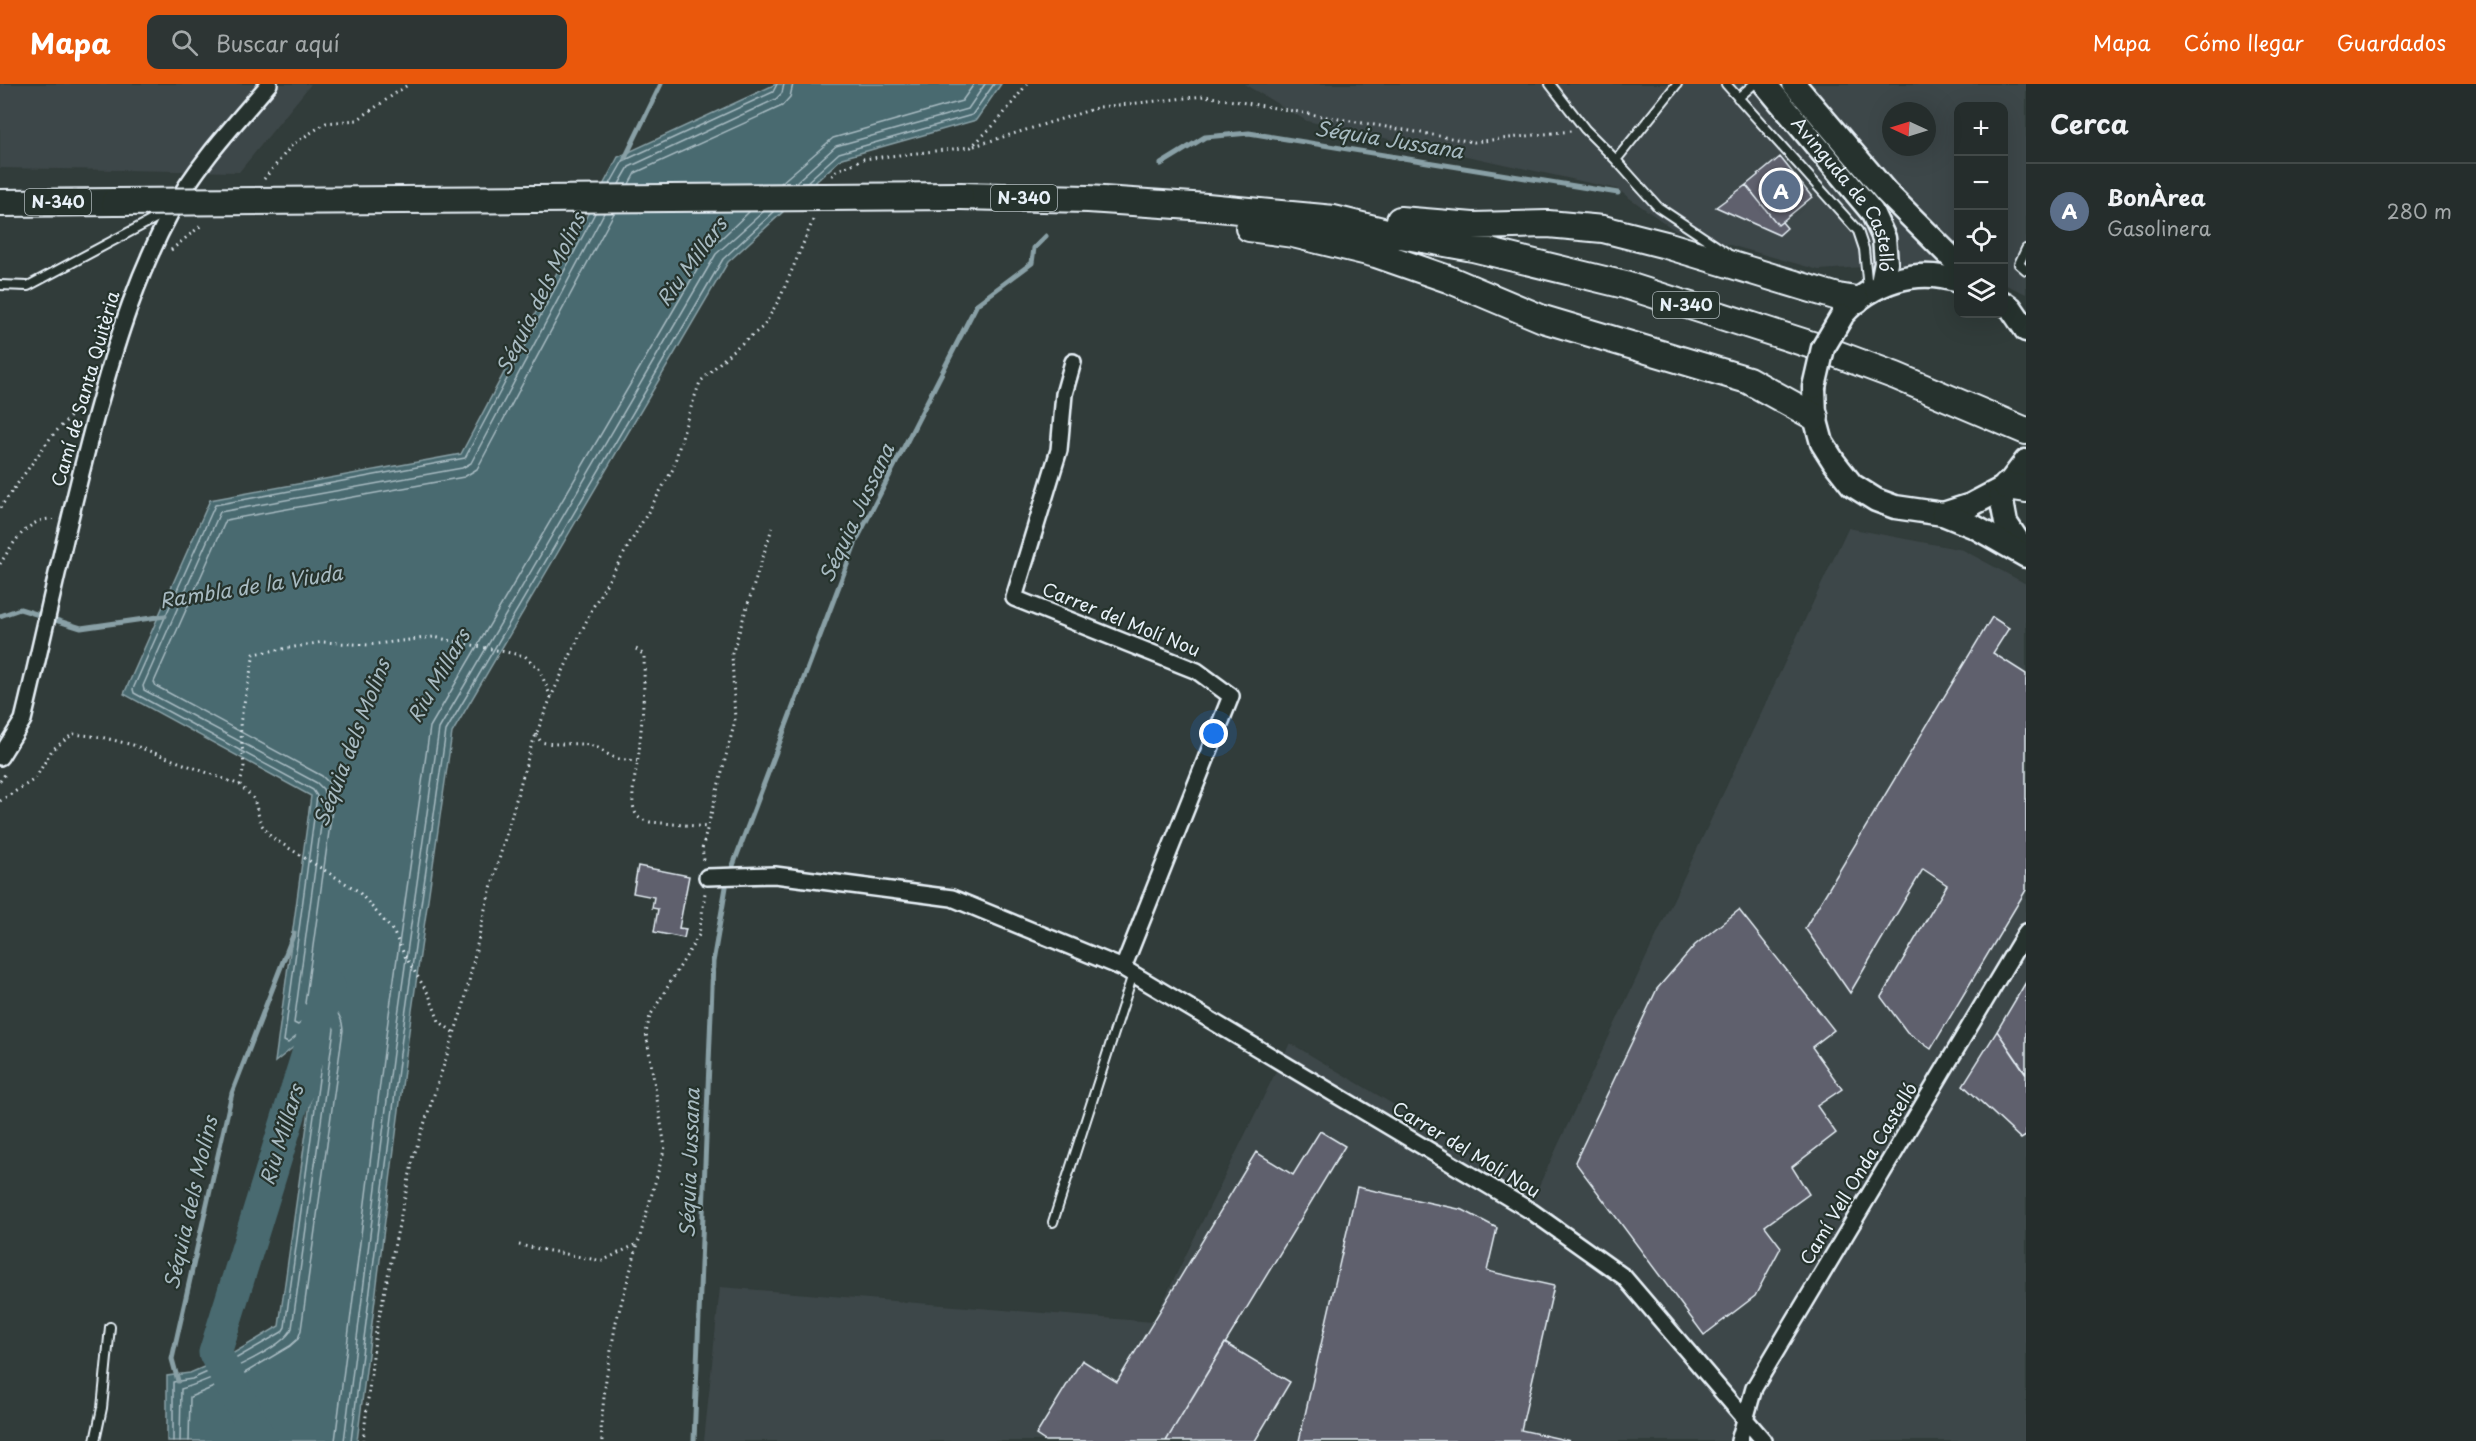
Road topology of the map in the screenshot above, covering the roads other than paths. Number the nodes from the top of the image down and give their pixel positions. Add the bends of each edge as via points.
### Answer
1 (269, 84) edge
2 (1550, 84) edge
3 (1677, 84) edge
4 (1726, 84) edge
5 (1754, 84) edge
6 (1765, 84) edge
7 (1794, 84) edge
8 (1738, 98) junction
9 (1616, 160) junction
10 (0, 203) edge
11 (1207, 207) junction
12 (172, 208) junction
13 (1334, 219) junction
14 (2026, 249) edge
15 (1954, 259) edge
16 (2026, 270) edge
17 (1753, 271) junction
18 (1954, 280) edge
19 (0, 285) edge
20 (1862, 297) junction
21 (2008, 306) edge
22 (2026, 330) edge
23 (1073, 362) dead end
24 (1815, 417) junction
25 (2026, 431) edge
26 (2016, 480) edge
27 (1943, 514) junction
28 (2026, 555) edge
29 (0, 757) edge
30 (707, 877) road end
31 (2026, 932) edge
32 (1128, 971) junction
33 (1053, 1222) dead end
34 (110, 1327) dead end
35 (1745, 1419) junction
36 (95, 1441) edge
37 (1739, 1441) edge
38 (1764, 1441) edge

1 - 12 street, Camí de Santa Quitèria via 213,150
2 - 9 lane via 1585,129
3 - 9 lane
4 - 8 lane
5 - 8 lane
6 - 20 main road, Avinguda de Castelló via 1872,212 1884,238 1886,263
7 - 15 main road, Avinguda de Castelló via 1886,192
8 - 20 lane via 1858,231 1864,249
9 - 17 lane via 1658,207
10 - 11 highway, N-340, bridge via 960,196
11 - 13 highway, N-340
11 - 24 highway via 1233,226 1293,234 1376,254 1544,319 1748,380
12 - 19 lane via 28,286
12 - 29 street, Camí de Santa Quitèria via 117,341 82,462 23,720
13 - 17 highway via 1375,216 1473,226 1548,224 1603,229
13 - 25 highway, N-340 via 1625,285 1818,347
14 - 16 lane via 2019,264
17 - 20 highway via 1838,297
18 - 20 main road via 1915,276
20 - 24 main road, bridge via 1823,348 1814,387
21 - 22 main road
23 - 32 street, Carrer del Molí Nou via 1064,394 1059,450 1014,598 1197,671 1231,696
24 - 27 main road via 1822,443 1852,485 1895,507
26 - 27 main road
26 - 28 main road via 2006,523
27 - 28 main road
30 - 32 street, Carrer del Molí Nou via 775,875 952,898
31 - 35 street, Camí Vell Onda Castelló via 1754,1388
32 - 33 lane
32 - 35 street, Carrer del Molí Nou via 1531,1211 1624,1278
34 - 36 lane
35 - 37 street, Camí Vell Onda Castelló
35 - 38 street, Carrer del Molí Nou

